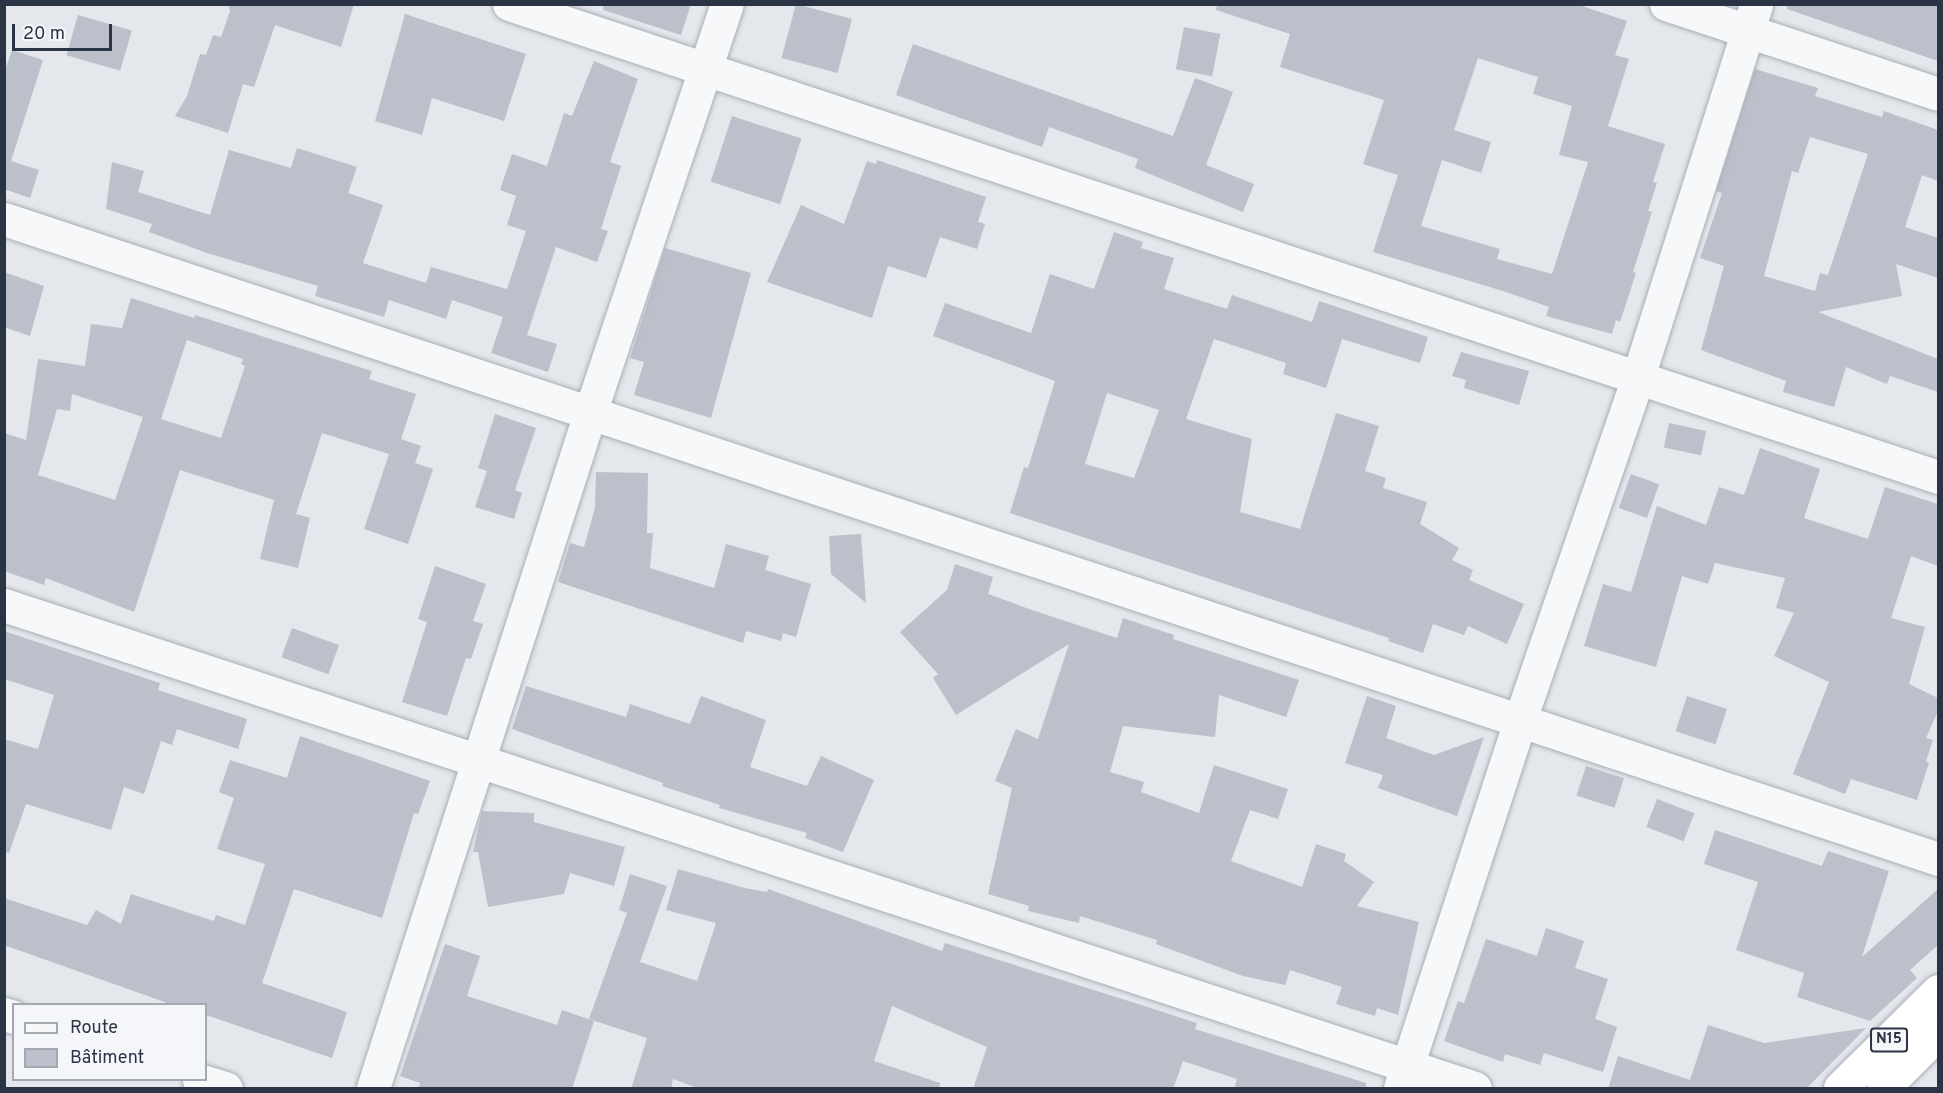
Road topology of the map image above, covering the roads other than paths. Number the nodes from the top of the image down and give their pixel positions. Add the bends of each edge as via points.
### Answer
1 (509, 4) edge
2 (727, 4) edge
3 (1666, 4) edge
4 (1752, 18) edge
5 (705, 68) junction
6 (1938, 94) edge
7 (4, 219) edge
8 (1638, 377) junction
9 (590, 413) junction
10 (1938, 477) edge
11 (4, 605) edge
12 (1520, 720) junction
13 (479, 759) junction
14 (1938, 859) edge
15 (1938, 991) edge
16 (1938, 1034) edge
17 (1404, 1077) edge
18 (202, 1081) edge
19 (226, 1089) edge
20 (373, 1089) edge
21 (1475, 1089) edge
22 (1840, 1089) edge
23 (1884, 1089) edge

1 - 5 street
2 - 5 street
3 - 4 street
4 - 6 street
4 - 8 street
5 - 8 street
5 - 9 street
7 - 9 street
8 - 10 street
8 - 12 street
9 - 12 street
9 - 13 street
11 - 13 street
12 - 14 street
12 - 17 street
13 - 17 street
13 - 20 street
15 - 22 highway, N15
16 - 23 highway, N15
17 - 21 street
18 - 19 street

